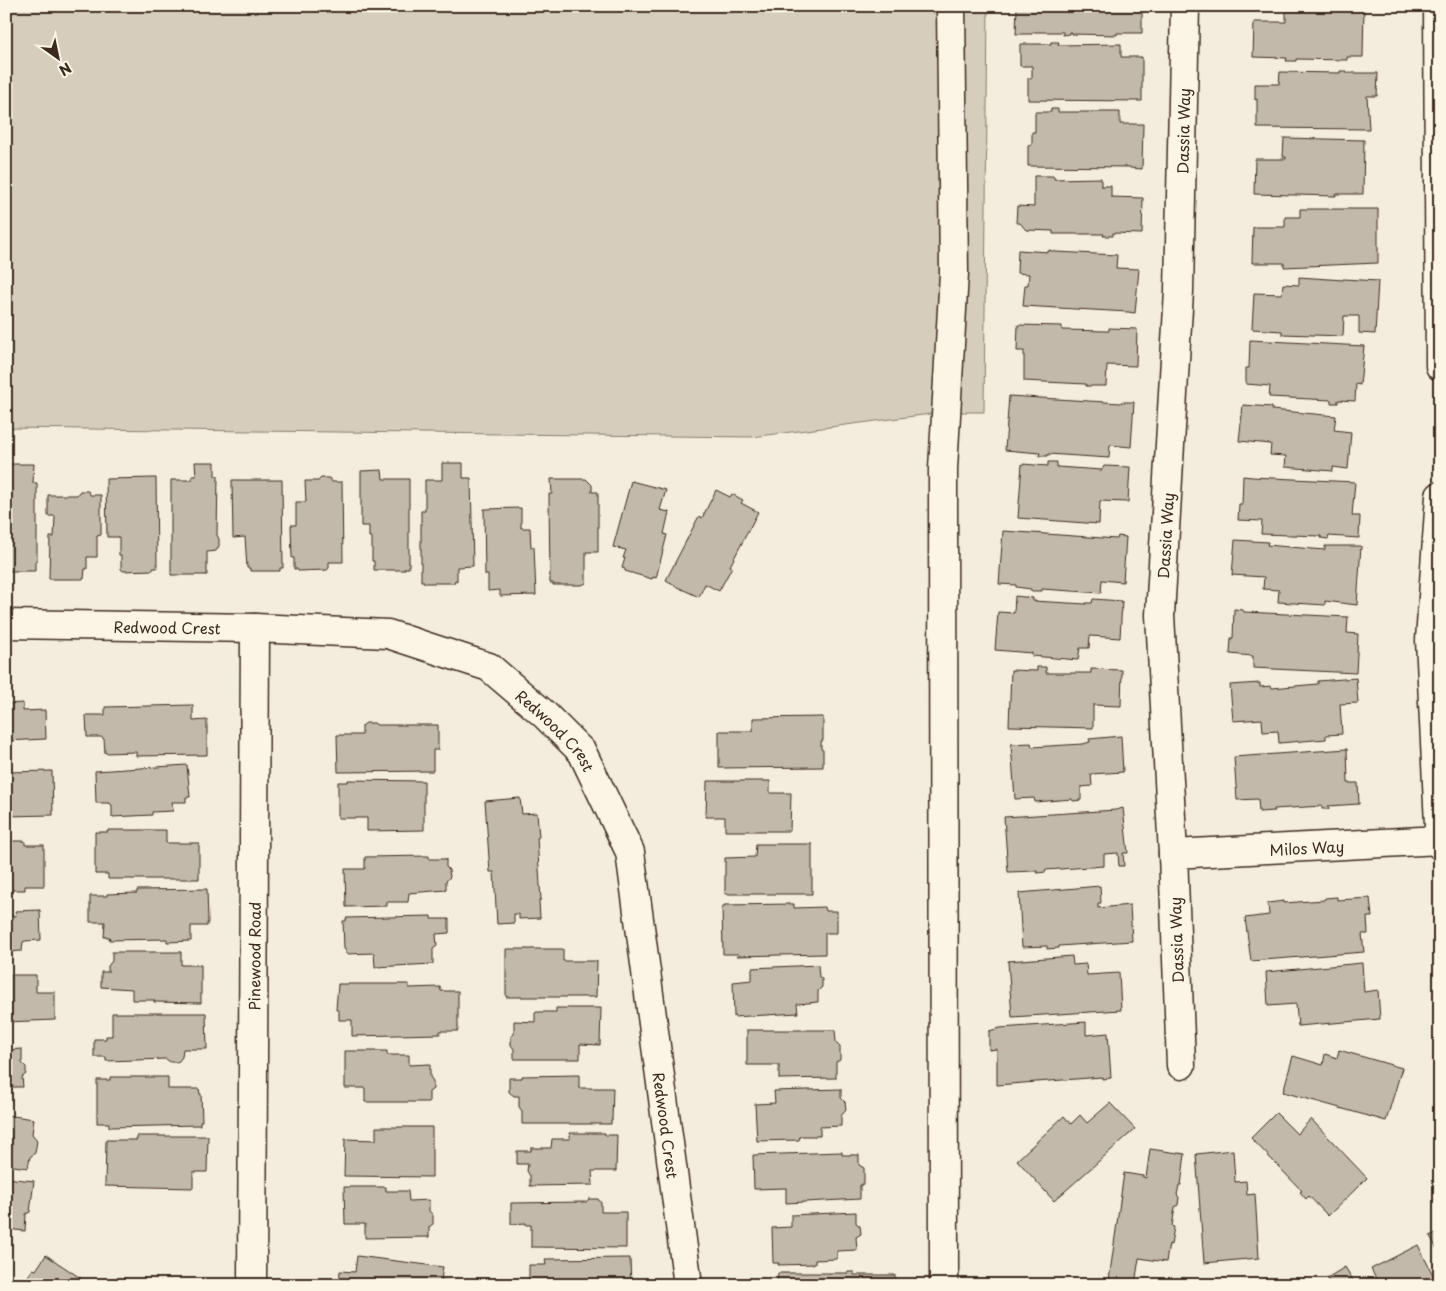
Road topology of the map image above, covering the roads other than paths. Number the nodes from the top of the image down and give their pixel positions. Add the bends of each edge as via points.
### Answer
1 (951, 6) edge
2 (1186, 6) edge
3 (1438, 6) edge
4 (1439, 112) edge
5 (1440, 366) edge
6 (1440, 496) edge
7 (6, 624) edge
8 (255, 628) junction
9 (1440, 842) edge
10 (1173, 854) junction
11 (1181, 1065) dead end
12 (252, 1285) edge
13 (688, 1285) edge
14 (944, 1285) edge

1 - 14 street via 954,273 943,469
2 - 10 street, Dassia Way via 1178,291 1160,615
3 - 4 street
4 - 5 street
6 - 9 street via 1430,640
7 - 8 street, Redwood Crest
8 - 12 street, Pinewood Road
8 - 13 street, Redwood Crest via 388,634 489,667 582,752 630,852
9 - 10 street, Milos Way
10 - 11 street, Dassia Way

